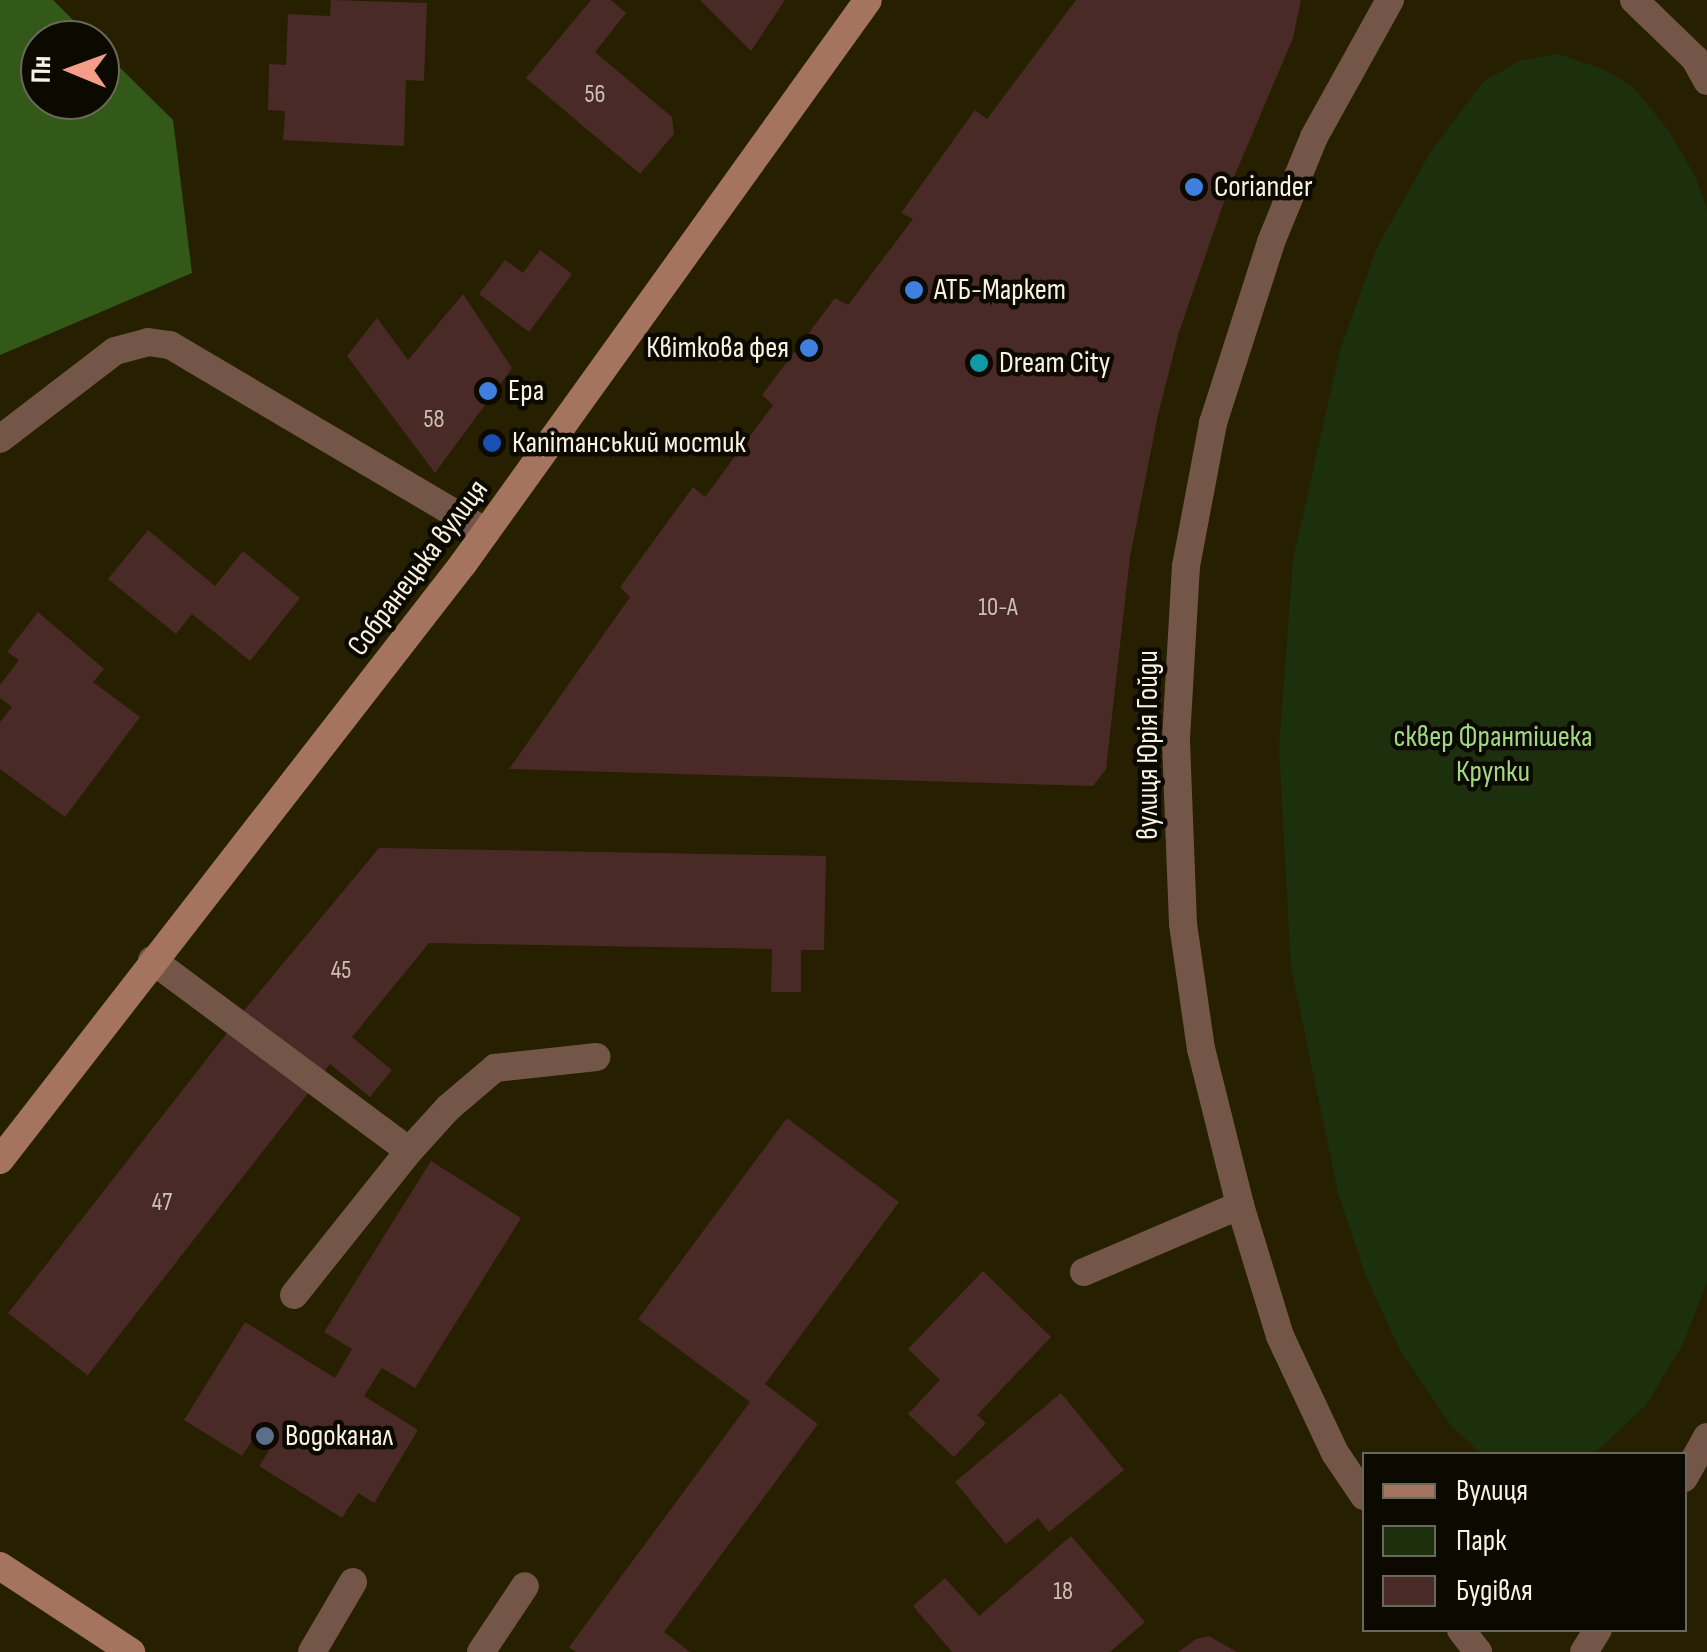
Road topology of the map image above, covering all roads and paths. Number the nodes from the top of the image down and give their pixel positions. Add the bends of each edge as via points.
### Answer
1 (868, 0) edge
2 (1390, 0) edge
3 (1634, 0) edge
4 (1707, 80) edge
5 (0, 439) edge
6 (486, 532) junction
7 (152, 960) junction
8 (596, 1056) dead end
9 (409, 1151) junction
10 (0, 1160) edge
11 (1240, 1206) junction
12 (1084, 1272) dead end
13 (294, 1295) dead end
14 (1707, 1437) edge
15 (1687, 1473) edge
16 (1362, 1493) edge
17 (0, 1566) edge
18 (353, 1582) dead end
19 (524, 1586) dead end
20 (1462, 1632) edge
21 (131, 1652) edge
22 (312, 1652) edge
23 (481, 1652) edge
24 (1478, 1652) edge

1 - 6 main road, Собранецька вулиця
2 - 11 street, вулиця Юрія Гойди via 1314,137 1271,242 1214,423 1186,566 1176,739 1183,924 1201,1049
3 - 4 street via 1695,59
5 - 6 street via 115,351 148,342 170,345
6 - 7 main road, Собранецька вулиця
7 - 9 street
7 - 10 main road, Собранецька вулиця
8 - 9 street via 495,1068
9 - 13 street
11 - 12 street
11 - 16 street, вулиця Юрія Гойди via 1280,1336
14 - 15 street
17 - 21 main road
18 - 22 street
19 - 23 street
20 - 24 street

